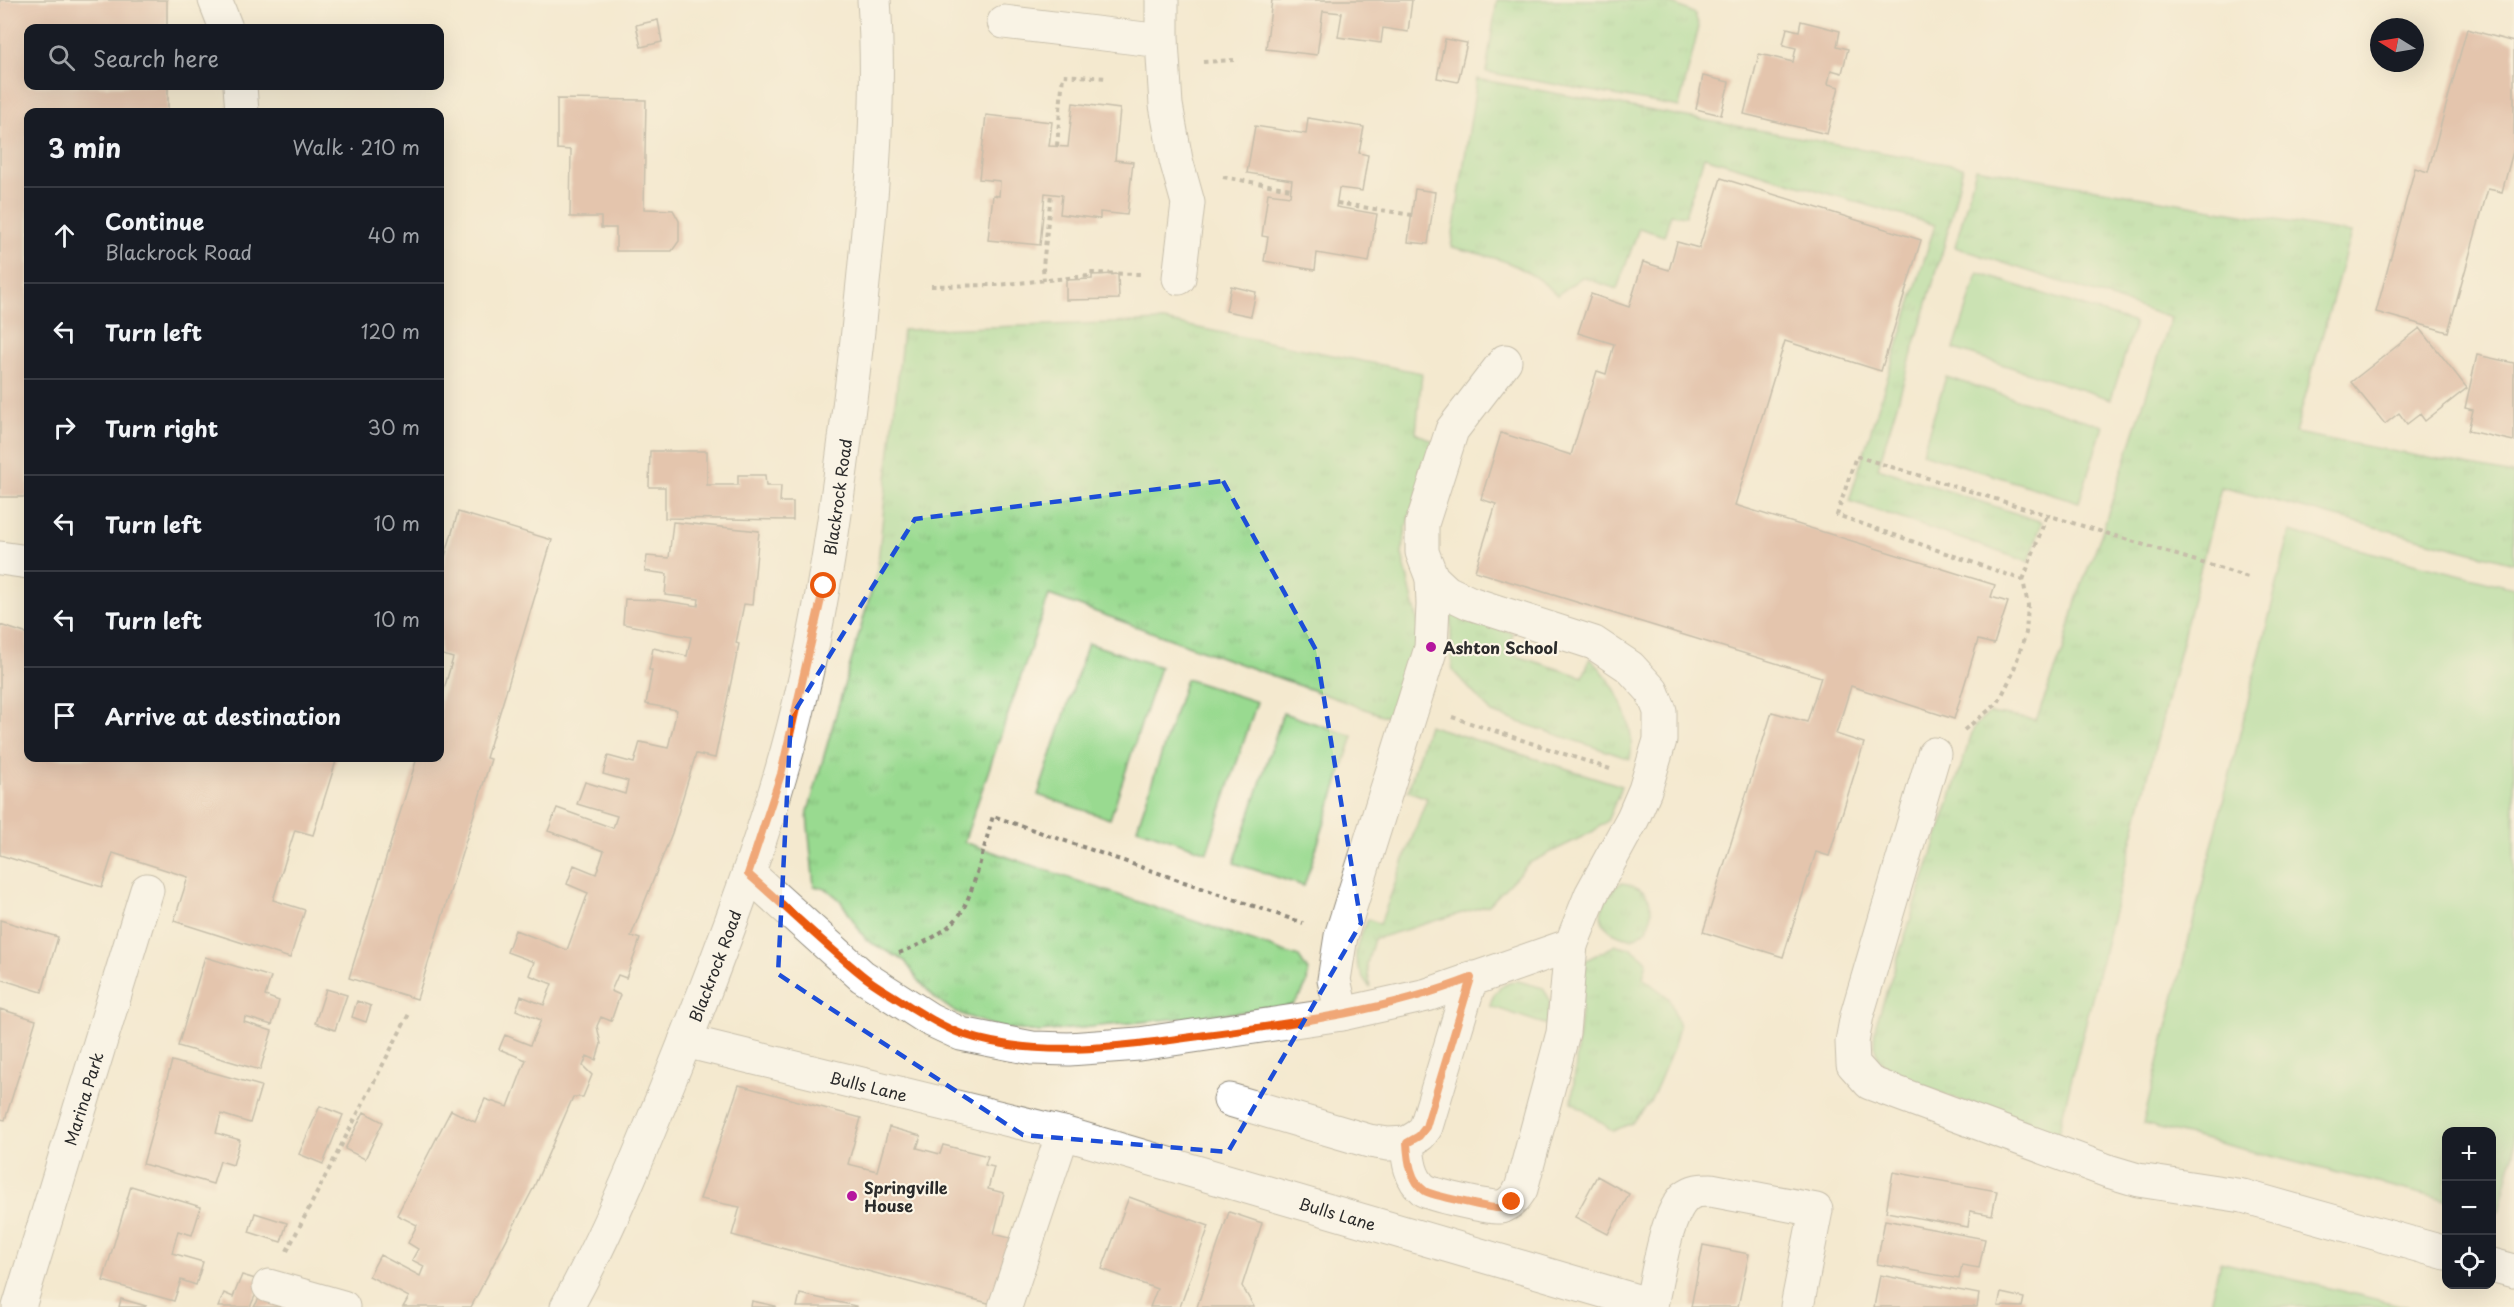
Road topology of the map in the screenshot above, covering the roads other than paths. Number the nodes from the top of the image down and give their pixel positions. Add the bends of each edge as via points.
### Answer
1 (215, 0) edge
2 (874, 0) edge
3 (1162, 0) edge
4 (1004, 22) dead end
5 (224, 24) edge
6 (1162, 52) junction
7 (240, 90) edge
8 (242, 108) edge
9 (1179, 278) road end
10 (1505, 361) dead end
11 (0, 558) edge
12 (24, 561) edge
13 (1432, 578) junction
14 (1934, 754) road end
15 (748, 874) junction
16 (147, 890) dead end
17 (1571, 945) junction
18 (1471, 978) junction
19 (1342, 1014) junction
20 (685, 1041) junction
21 (1230, 1100) dead end
22 (1063, 1133) junction
23 (1407, 1143) junction
24 (2442, 1251) edge
25 (2496, 1266) edge
26 (2514, 1271) edge
27 (269, 1286) road end
28 (578, 1300) edge
29 (19, 1307) edge
30 (343, 1307) edge
31 (1005, 1307) edge
32 (1797, 1307) edge

1 - 5 street
2 - 15 street, Blackrock Road via 878,70 874,176 840,489 803,685 781,774
3 - 6 street
4 - 6 street
6 - 9 street via 1166,105 1188,203
7 - 8 street
10 - 13 street via 1452,430 1422,524 1422,552
11 - 12 street
13 - 17 street via 1447,592 1470,603 1594,643 1630,667 1652,691 1660,711 1660,740 1648,781 1633,818 1591,895
13 - 19 street via 1431,648 1341,936 1334,980
14 - 24 street via 1857,1016 1853,1064 1869,1083 2138,1180 2242,1196
15 - 19 street via 862,976 961,1034 1032,1048 1104,1047
15 - 20 street, Blackrock Road
16 - 29 street, Marina Park
17 - 18 street
17 - 23 street via 1563,1032 1521,1189 1512,1202 1500,1208 1487,1207 1425,1191 1409,1164
18 - 19 street via 1427,995
18 - 23 street via 1426,1127
20 - 22 street, Bulls Lane
20 - 28 street, Blackrock Road
21 - 23 street via 1369,1141
22 - 31 street
22 - 32 street, Bulls Lane via 1651,1305 1673,1211 1686,1196 1697,1190 1712,1190 1816,1210
25 - 26 street
27 - 30 street

